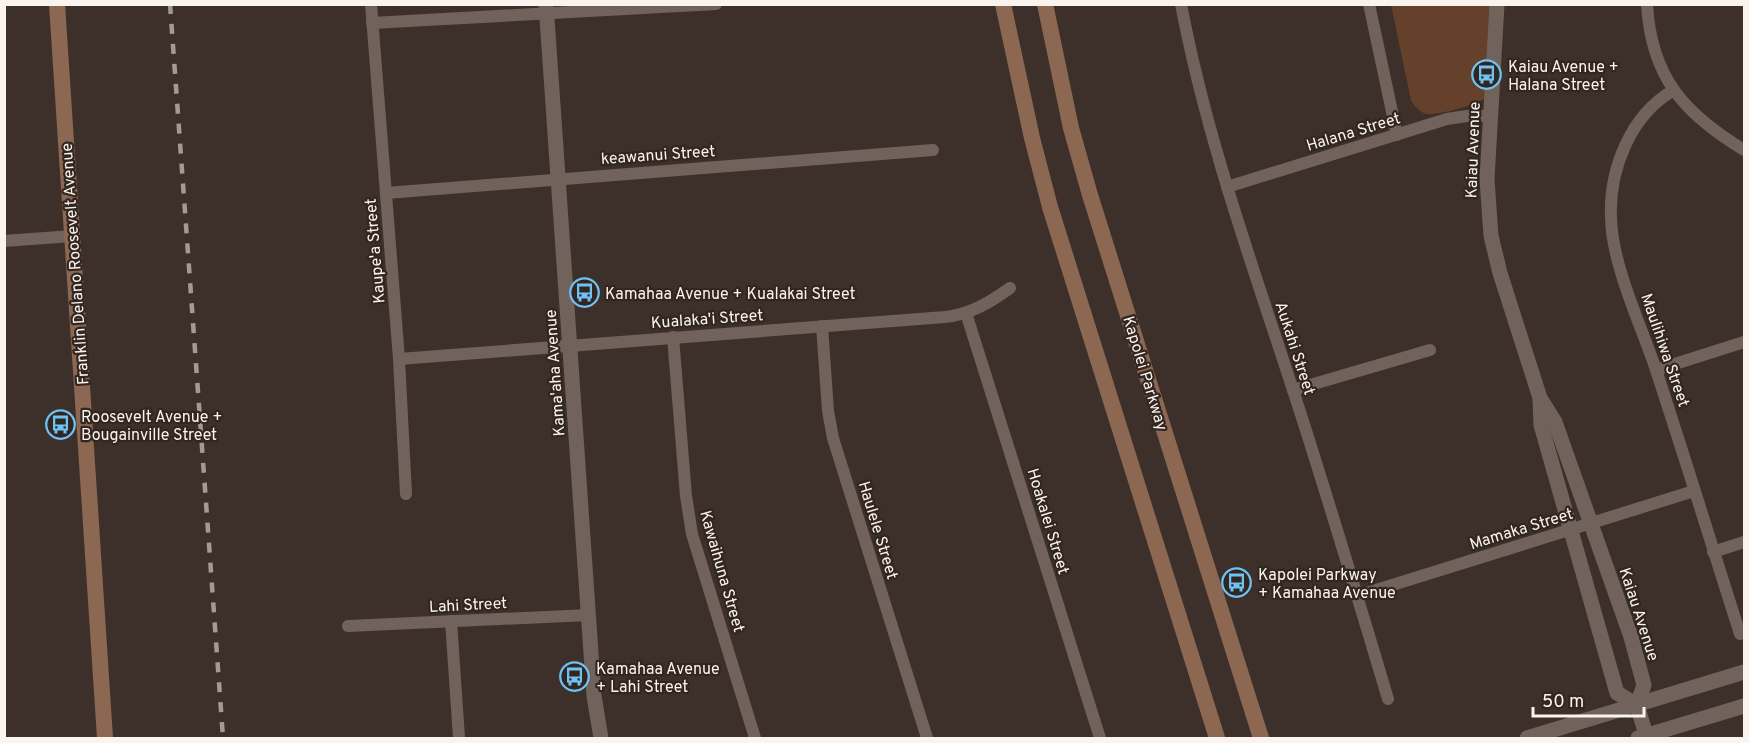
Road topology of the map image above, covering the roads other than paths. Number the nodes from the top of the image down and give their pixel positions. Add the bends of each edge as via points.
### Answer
1 (57, 4) edge
2 (371, 4) edge
3 (716, 4) edge
4 (1003, 4) edge
5 (1045, 4) edge
6 (1181, 4) edge
7 (1369, 4) edge
8 (1497, 4) edge
9 (1647, 4) edge
10 (546, 9) edge
11 (372, 23) junction
12 (1674, 90) junction
13 (1491, 116) junction
14 (1397, 135) junction
15 (933, 150) dead end
16 (1744, 150) edge
17 (558, 178) junction
18 (1227, 187) junction
19 (386, 192) junction
20 (72, 236) junction
21 (4, 241) edge
22 (1010, 288) dead end
23 (966, 313) junction
24 (822, 326) junction
25 (673, 337) junction
26 (1744, 342) edge
27 (570, 345) junction
28 (1430, 350) dead end
29 (399, 359) junction
30 (1656, 370) junction
31 (1293, 390) junction
32 (1540, 398) junction
33 (1694, 491) junction
34 (406, 494) dead end
35 (1590, 523) junction
36 (1570, 529) junction
37 (1744, 542) edge
38 (1713, 552) junction
39 (1358, 596) junction
40 (589, 615) junction
41 (451, 621) junction
42 (348, 626) dead end
43 (1740, 634) dead end
44 (1744, 672) edge
45 (1388, 699) dead end
46 (1637, 705) junction
47 (1744, 706) edge
48 (105, 738) edge
49 (459, 738) edge
50 (602, 738) edge
51 (755, 738) edge
52 (927, 738) edge
53 (1100, 738) edge
54 (1217, 738) edge
55 (1261, 738) edge
56 (1527, 738) edge
57 (1644, 738) edge

1 - 20 main road, Franklin Delano Roosevelt Avenue
2 - 11 street, Kaupe'a Street
3 - 10 street
4 - 54 main road via 1050,207
5 - 55 main road, Kapolei Parkway via 1071,128 1090,195
6 - 18 street, Aukahi Street via 1202,101
7 - 14 street
8 - 13 street, Kaiau Avenue
9 - 12 street via 1655,53
10 - 11 street
10 - 17 street, Kama'aha Avenue
11 - 19 street, Kaupe'a Street
12 - 16 street via 1701,121
12 - 30 street, Maulihiwa Street via 1650,108 1631,134 1615,176 1611,203 1616,256
13 - 14 street, Halana Street via 1447,119
13 - 32 street, Kaiau Avenue via 1487,198 1491,236
14 - 18 street, Halana Street
15 - 17 street, keawanui Street
17 - 19 street, keawanui Street
17 - 27 street, Kama'aha Avenue
18 - 31 street, Aukahi Street
19 - 29 street, Kaupe'a Street
20 - 21 street
20 - 48 main road, Franklin Delano Roosevelt Avenue
22 - 23 street, Kualaka'i Street
23 - 24 street, Kualaka'i Street
23 - 53 street, Hoakalei Street
24 - 25 street, Kualaka'i Street
24 - 52 street, Haulele Street via 833,438
25 - 27 street, Kualaka'i Street
25 - 51 street, Kawaihuna Street via 690,524
26 - 30 street
27 - 29 street, Kualaka'i Street
27 - 40 street, Kama'aha Avenue
28 - 31 street
29 - 34 street, Kaupe'a Street
30 - 33 street, Maulihiwa Street
31 - 39 street, Aukahi Street
32 - 35 street, Kaiau Avenue via 1555,422
32 - 36 street, Kaiau Avenue via 1541,425
33 - 35 street, Mamaka Street
33 - 38 street, Maulihiwa Street
35 - 36 street, Mamaka Street
35 - 46 street, Kaiau Avenue via 1642,676 1644,685
36 - 39 street, Mamaka Street
36 - 46 street, Kaiau Avenue via 1617,693
37 - 38 street
38 - 43 street, Maulihiwa Street
39 - 45 street, Aukahi Street
40 - 41 street, Lahi Street
40 - 50 street, Kama'aha Avenue via 594,696
41 - 42 street, Lahi Street
41 - 49 street
44 - 46 street
46 - 56 street
46 - 57 street
47 - 57 street

